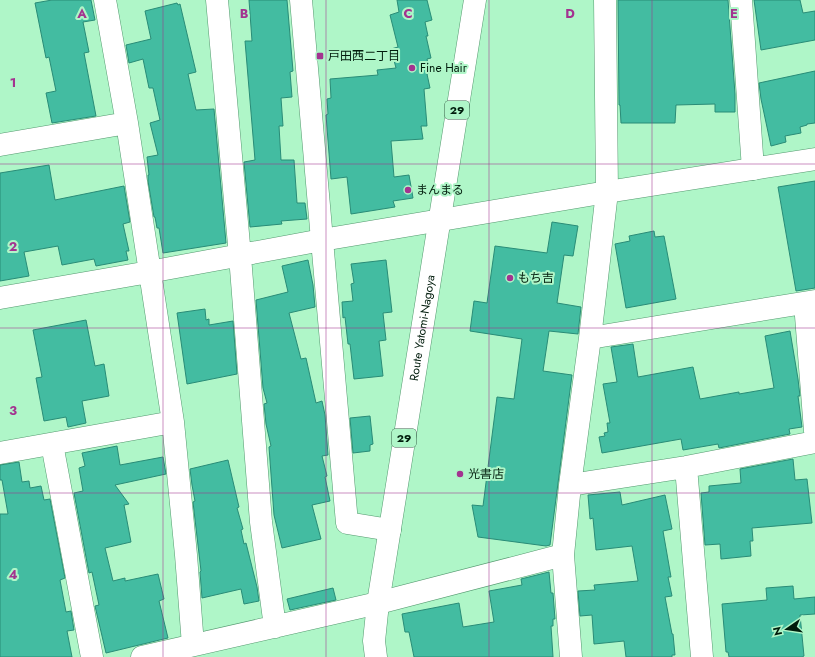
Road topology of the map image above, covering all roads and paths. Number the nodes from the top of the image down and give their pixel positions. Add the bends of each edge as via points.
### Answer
1 (105, 0) edge
2 (216, 0) edge
3 (301, 0) edge
4 (475, 0) edge
5 (605, 0) edge
6 (741, 0) edge
7 (127, 123) junction
8 (0, 146) edge
9 (815, 159) edge
10 (753, 169) junction
11 (607, 192) junction
12 (439, 220) junction
13 (322, 240) junction
14 (240, 256) junction
15 (149, 272) junction
16 (0, 298) edge
17 (810, 302) edge
18 (590, 338) junction
19 (173, 422) junction
20 (815, 431) edge
21 (815, 442) edge
22 (52, 444) junction
23 (0, 453) edge
24 (686, 468) junction
25 (570, 485) junction
26 (390, 530) junction
27 (563, 555) junction
28 (378, 603) junction
29 (275, 627) junction
30 (193, 645) junction
31 (92, 657) edge
32 (142, 657) edge
33 (376, 657) edge
34 (572, 657) edge
35 (702, 657) edge

1 - 7 street
2 - 14 street
3 - 13 street
4 - 12 street, Route Yatomi-Nagoya / 29
5 - 11 street
6 - 10 street
7 - 8 street
7 - 15 street
9 - 10 street
10 - 11 street
11 - 12 street
11 - 18 street
12 - 13 street
12 - 26 street, Route Yatomi-Nagoya / 29
13 - 14 street
13 - 26 street via 347,523
14 - 15 street
14 - 29 street via 261,522
15 - 16 street
15 - 19 street
17 - 18 street
17 - 20 street
18 - 25 street
19 - 22 street
19 - 30 street
21 - 24 street
22 - 23 street
22 - 31 street
24 - 25 street
24 - 35 street
25 - 27 street
26 - 28 street, Route Yatomi-Nagoya / 29
27 - 28 street
27 - 34 street
28 - 29 street
28 - 33 street, Route Yatomi-Nagoya / 29 via 374,641
29 - 30 street
30 - 32 street

